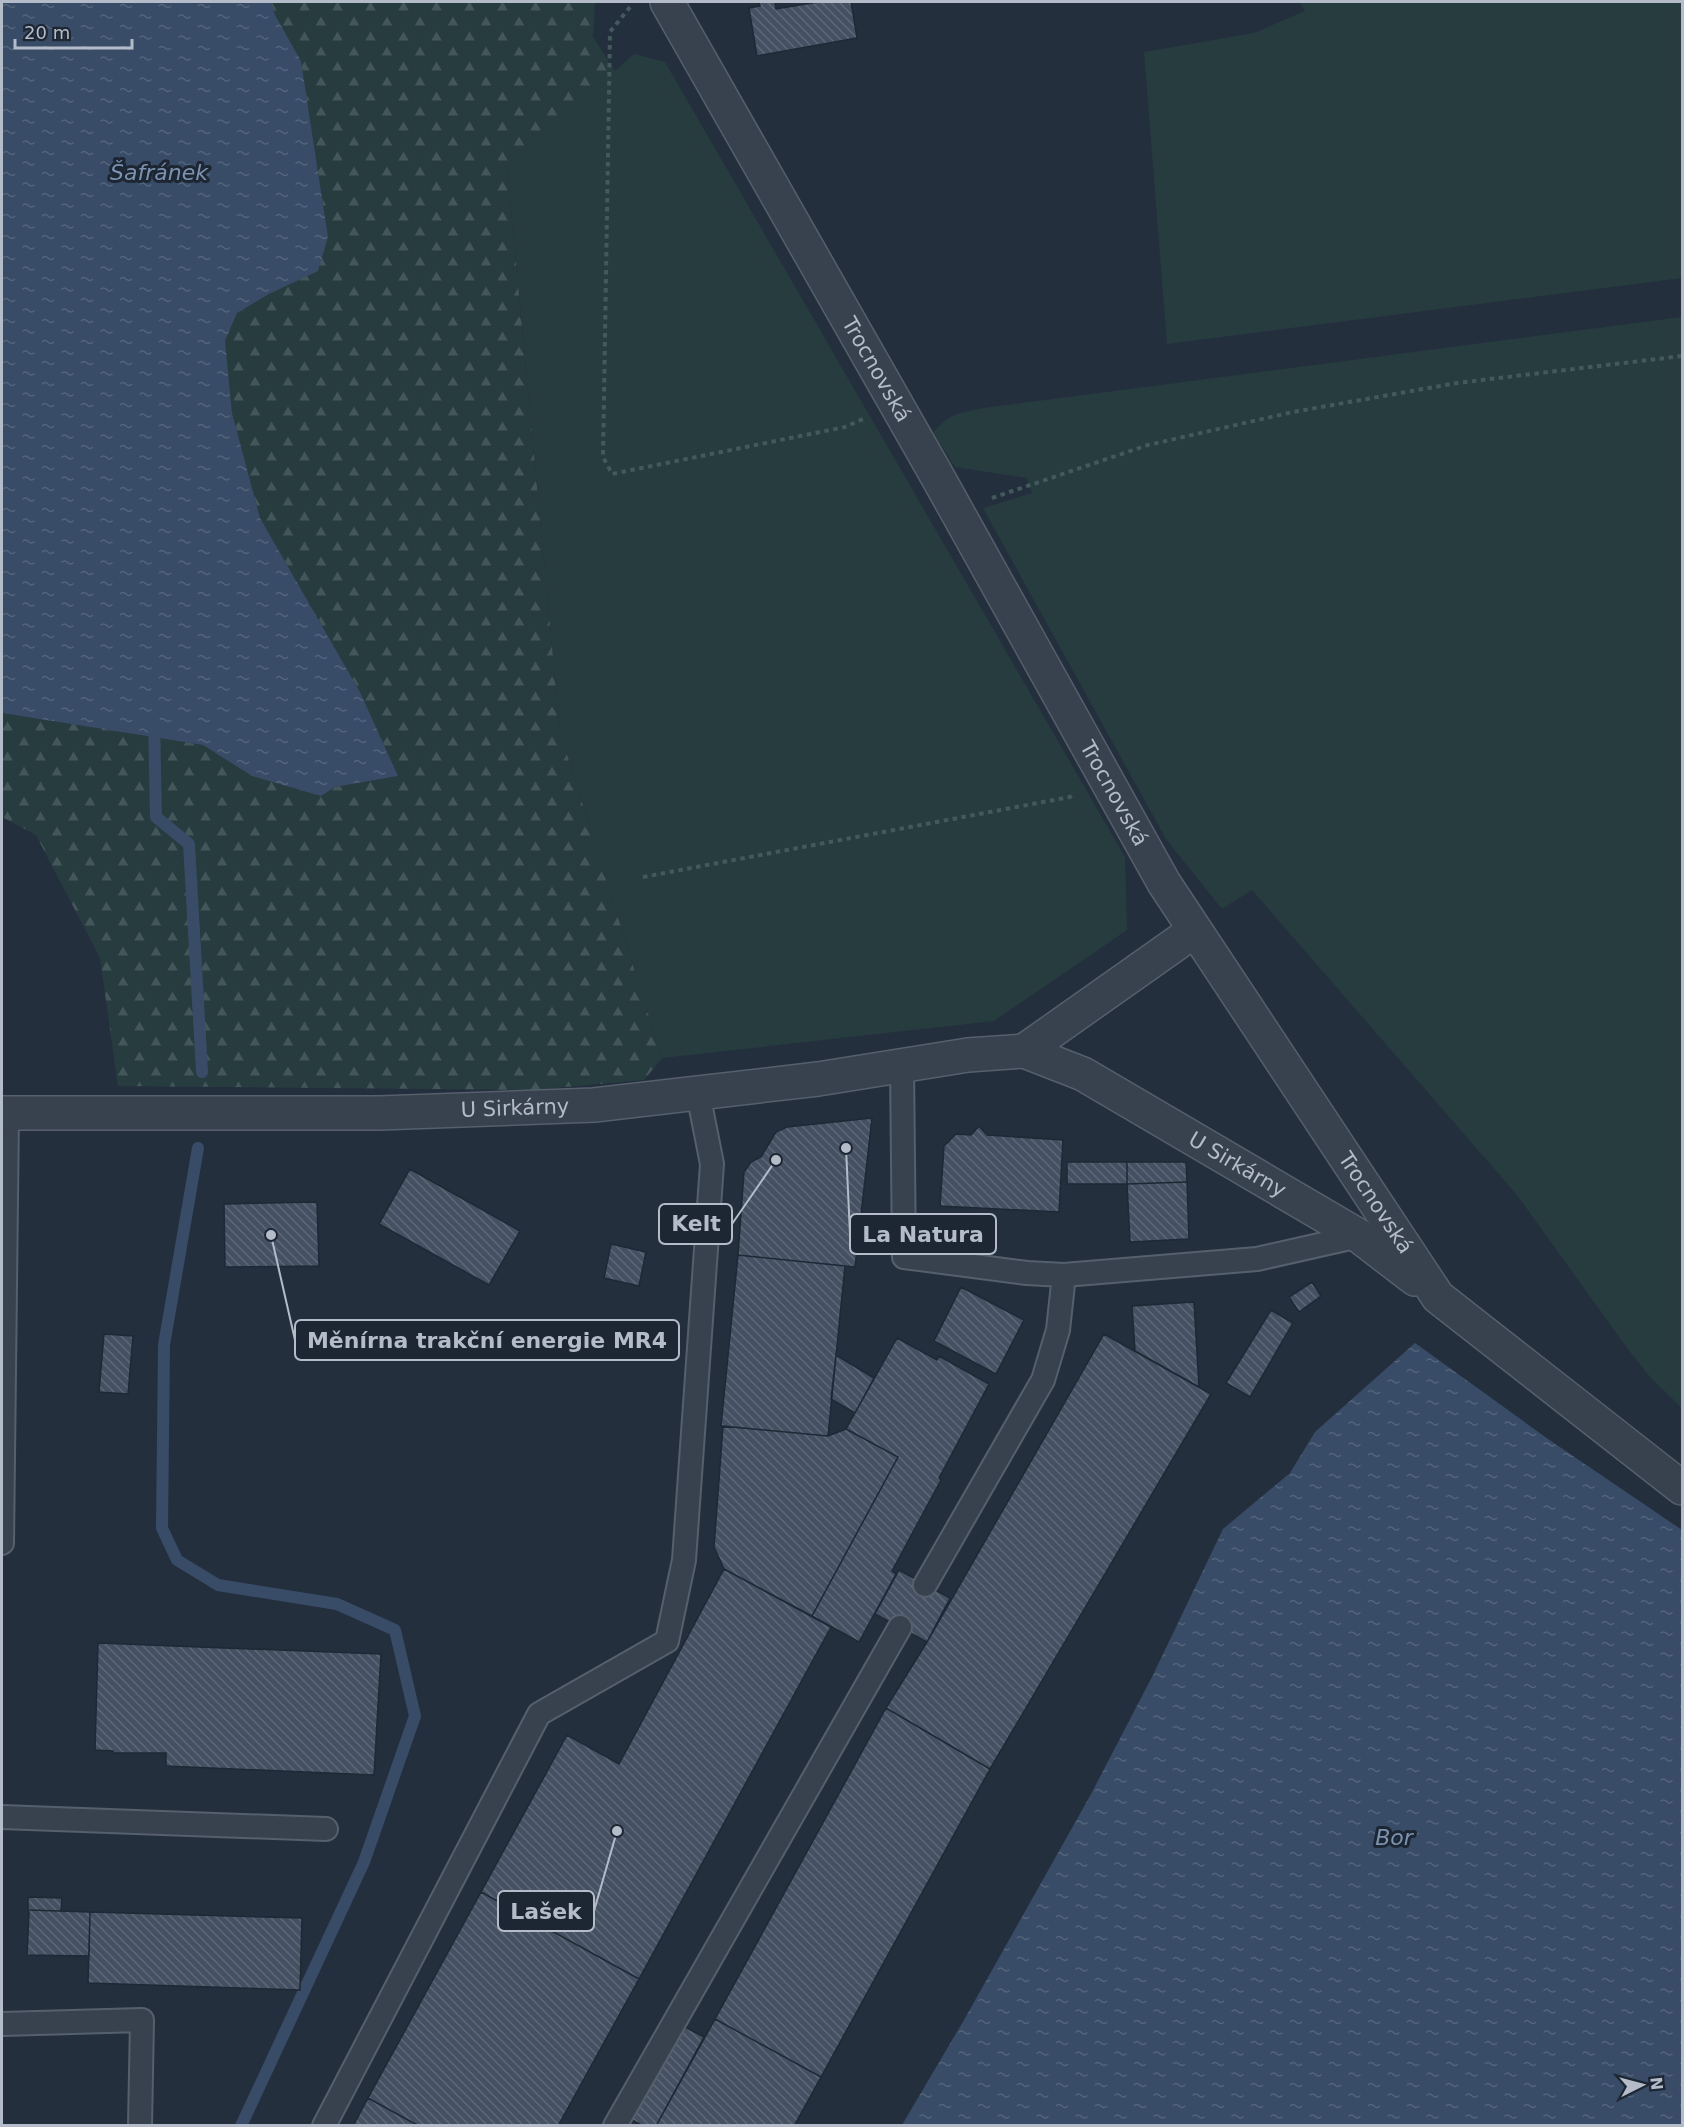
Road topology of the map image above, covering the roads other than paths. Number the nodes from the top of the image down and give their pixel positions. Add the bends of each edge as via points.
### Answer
1 (667, 2) edge
2 (1194, 931) junction
3 (1024, 1051) junction
4 (902, 1066) junction
5 (698, 1093) junction
6 (4, 1113) edge
7 (1359, 1236) junction
8 (1064, 1275) junction
9 (1438, 1297) junction
10 (2, 1402) edge
11 (1683, 1488) edge
12 (2, 1543) edge
13 (925, 1584) dead end
14 (900, 1627) dead end
15 (2, 1817) edge
16 (326, 1829) dead end
17 (2, 2024) edge
18 (140, 2126) edge
19 (324, 2126) edge
20 (615, 2126) edge

1 - 2 street, Trocnovská
2 - 3 street
2 - 9 street, Trocnovská
3 - 4 street, U Sirkárny
3 - 7 street, U Sirkárny via 1083,1074
4 - 5 street, U Sirkárny
4 - 8 lane via 904,1257
5 - 6 street, U Sirkárny via 594,1106 380,1113
5 - 19 lane via 712,1164 684,1560 667,1641 539,1714
6 - 10 lane
7 - 8 lane via 1257,1259
7 - 9 street, U Sirkárny
8 - 13 lane via 1058,1330 1043,1380
9 - 11 street, Trocnovská
10 - 12 lane
14 - 20 lane
15 - 16 lane
17 - 18 lane via 142,2020

